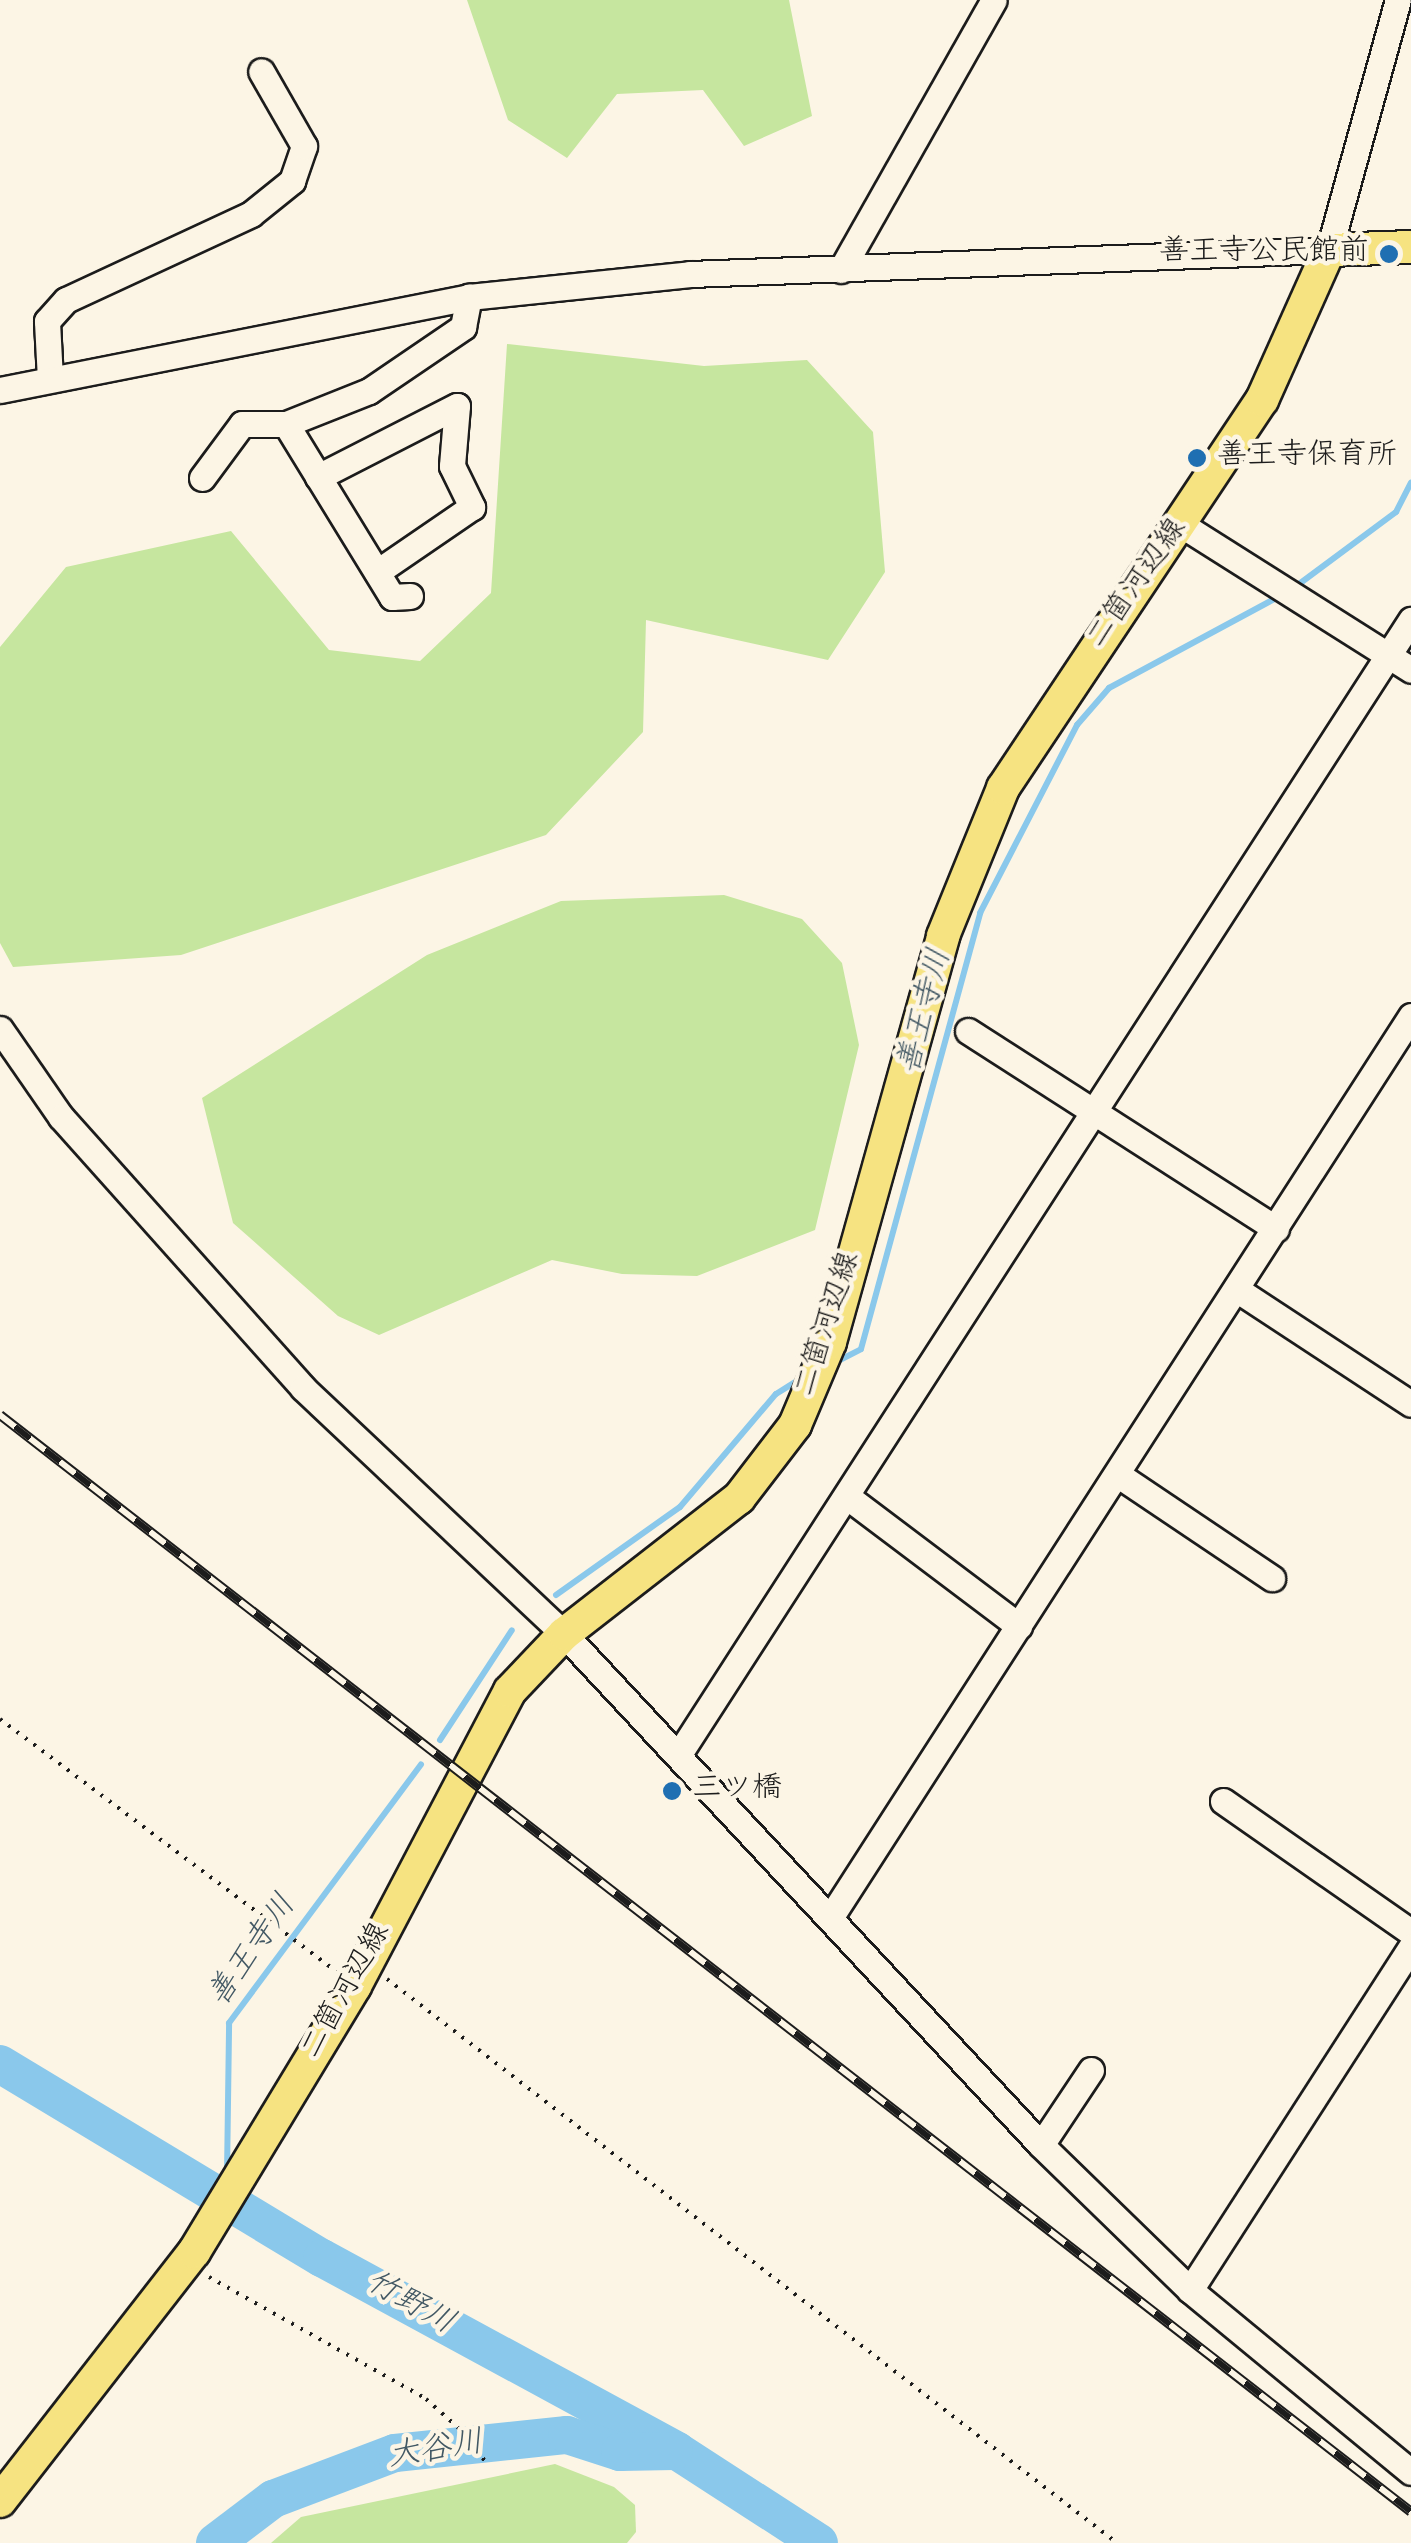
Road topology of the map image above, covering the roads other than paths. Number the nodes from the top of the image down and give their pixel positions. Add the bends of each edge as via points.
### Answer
1 (994, 0) edge
2 (1398, 0) edge
3 (261, 70) dead end
4 (1411, 247) edge
5 (1329, 250) junction
6 (840, 270) junction
7 (469, 297) junction
8 (50, 379) junction
9 (0, 390) edge
10 (286, 424) junction
11 (318, 477) junction
12 (202, 478) dead end
13 (1182, 525) junction
14 (377, 572) junction
15 (410, 596) dead end
16 (1411, 620) edge
17 (1400, 664) edge
18 (1411, 1016) edge
19 (0, 1029) edge
20 (968, 1031) dead end
21 (1098, 1114) junction
22 (1276, 1229) junction
23 (1236, 1289) junction
24 (1411, 1404) edge
25 (1117, 1474) junction
26 (849, 1498) junction
27 (1272, 1578) dead end
28 (1018, 1626) junction
29 (564, 1634) junction
30 (680, 1754) junction
31 (1223, 1801) dead end
32 (830, 1918) junction
33 (1411, 1932) edge
34 (1411, 1947) edge
35 (1091, 2070) dead end
36 (1041, 2145) junction
37 (1190, 2290) junction
38 (1411, 2472) edge
39 (0, 2501) edge

1 - 6 street
2 - 5 street
3 - 8 street via 304,146 292,181 251,214 66,300 46,321
4 - 5 main road
5 - 6 street
5 - 13 main road, 二箇河辺線 via 1262,400
6 - 7 street via 690,274
7 - 8 street
7 - 10 street via 463,327 369,391
8 - 9 street
10 - 11 street
10 - 12 street via 242,424
11 - 14 street
11 - 14 street via 457,406 452,466 472,507
13 - 17 street
13 - 29 main road, 二箇河辺線 via 1039,726 972,858 830,1342 794,1425 739,1498
14 - 15 street via 392,596
16 - 17 street
17 - 21 street
18 - 22 street
19 - 29 street via 61,1118 302,1388
20 - 21 street
21 - 22 street
21 - 26 street
22 - 23 street
23 - 24 street
23 - 25 street
25 - 27 street
25 - 28 street
26 - 28 street
26 - 30 street
28 - 32 street
29 - 30 street
29 - 39 main road, 二箇河辺線 via 510,1691 479,1740 361,1975 190,2258
30 - 32 street
31 - 33 street
32 - 36 street
34 - 37 street
35 - 36 street
36 - 37 street
37 - 38 street

